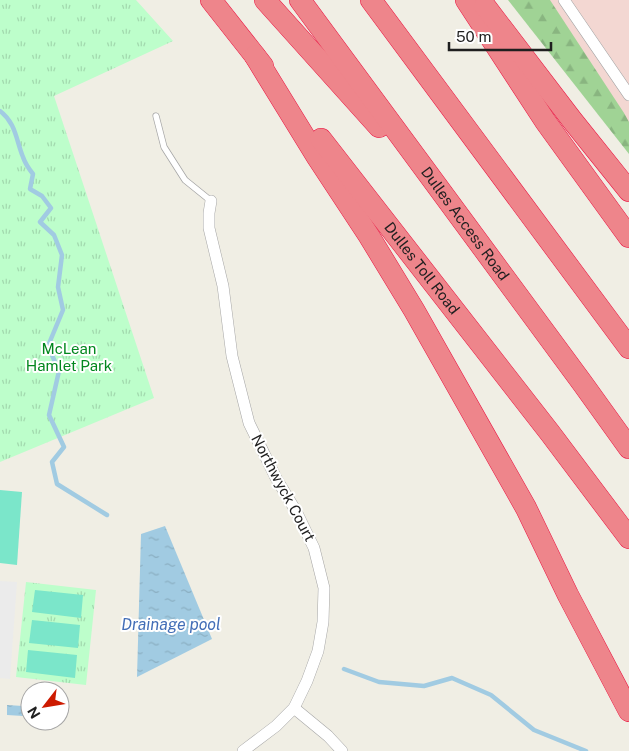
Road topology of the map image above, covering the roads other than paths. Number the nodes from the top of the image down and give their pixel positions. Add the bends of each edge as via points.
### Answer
1 (211, 0) edge
2 (265, 0) edge
3 (300, 0) edge
4 (371, 0) edge
5 (466, 0) edge
6 (480, 0) edge
7 (564, 0) edge
8 (255, 56) junction
9 (629, 95) edge
10 (156, 116) dead end
11 (629, 191) edge
12 (211, 201) joint
13 (629, 238) edge
14 (482, 246) junction
15 (629, 348) edge
16 (629, 448) edge
17 (629, 538) edge
18 (294, 708) junction
19 (629, 712) edge
20 (243, 751) edge
21 (342, 751) edge

1 - 8 highway, Dulles Toll Road
2 - 14 highway
3 - 14 highway, Dulles Access Road
4 - 15 highway
5 - 13 highway via 545,121
6 - 11 highway
7 - 9 street
8 - 17 highway, Dulles Toll Road
8 - 19 highway via 414,310 526,508
10 - 12 lane via 164,146 185,180
12 - 18 street, Northwyck Court via 208,228 223,286 232,356 249,423 314,548 324,588 318,651
14 - 16 highway, Dulles Access Road
18 - 20 street, Northwyck Court
18 - 21 street

